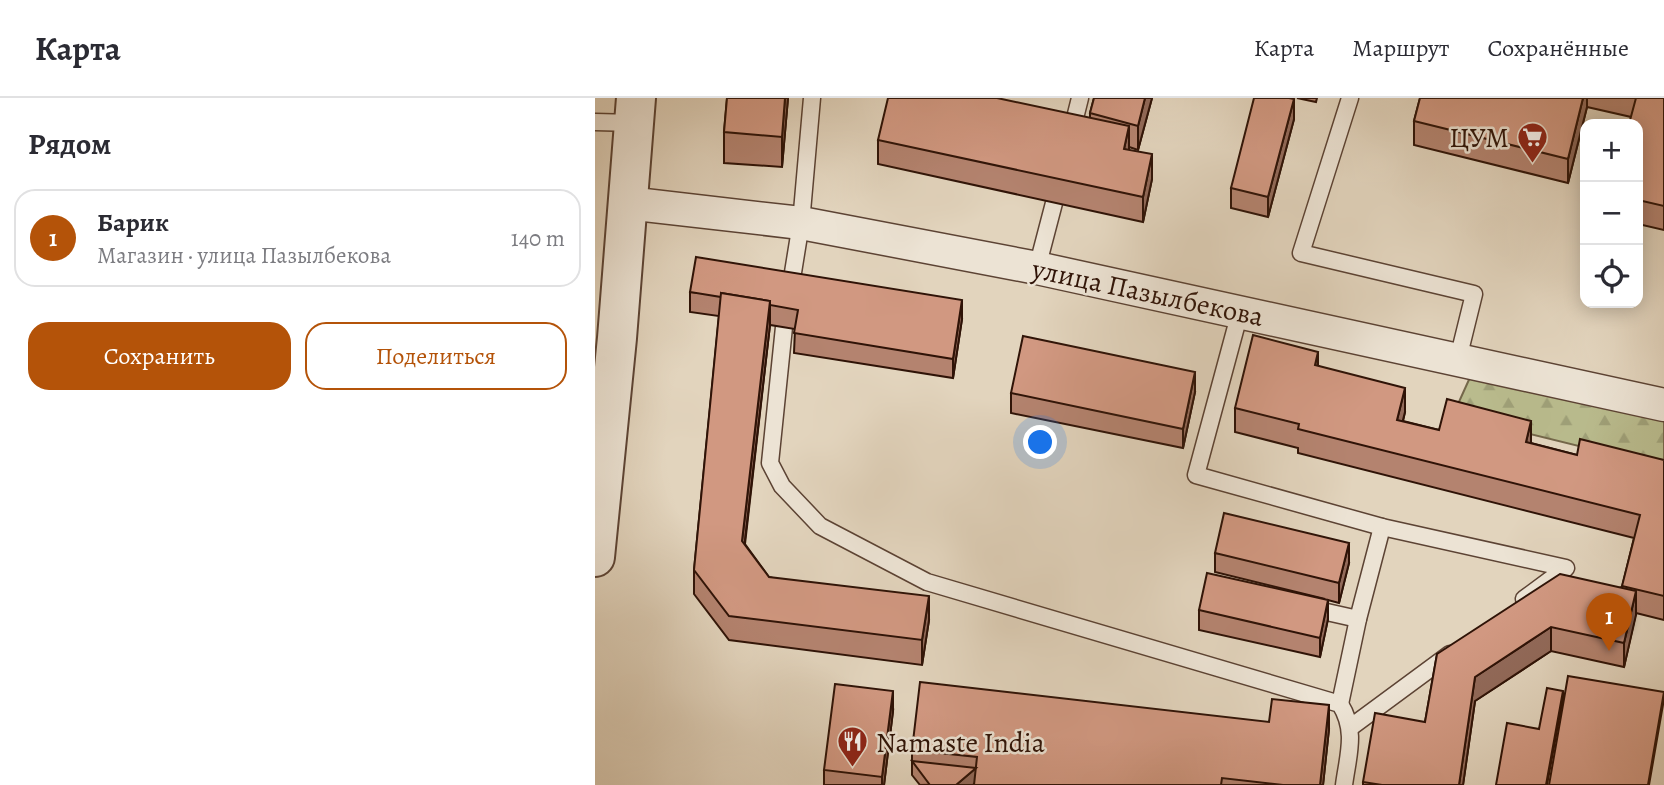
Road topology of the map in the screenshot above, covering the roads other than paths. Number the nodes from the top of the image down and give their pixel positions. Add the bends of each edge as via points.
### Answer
1 (812, 98) edge
2 (1080, 98) edge
3 (1350, 98) edge
4 (635, 110) edge
5 (595, 122) edge
6 (1067, 132) edge
7 (627, 203) junction
8 (1054, 203) edge
9 (801, 223) junction
10 (1037, 268) junction
11 (790, 291) edge
12 (1240, 312) junction
13 (784, 327) edge
14 (1458, 359) junction
15 (1664, 405) edge
16 (1382, 527) junction
17 (595, 557) edge
18 (1292, 604) edge
19 (1512, 608) edge
20 (1358, 619) junction
21 (1458, 648) edge
22 (1339, 704) junction
23 (1351, 727) junction
24 (1344, 785) edge

1 - 9 lane
2 - 6 lane
3 - 14 lane via 1301,253 1474,294
4 - 5 lane
4 - 7 street
7 - 9 street, улица Пазылбекова
7 - 17 street via 608,337
8 - 10 lane
9 - 10 street, улица Пазылбекова
9 - 11 lane
10 - 12 street, улица Пазылбекова
12 - 14 street, улица Пазылбекова
12 - 16 lane via 1196,475
13 - 22 lane via 769,463 782,486 820,526 927,582
14 - 15 street, улица Пазылбекова
16 - 19 lane via 1566,568
16 - 20 lane
18 - 20 lane
20 - 22 lane
21 - 23 lane
22 - 23 lane
23 - 24 lane

